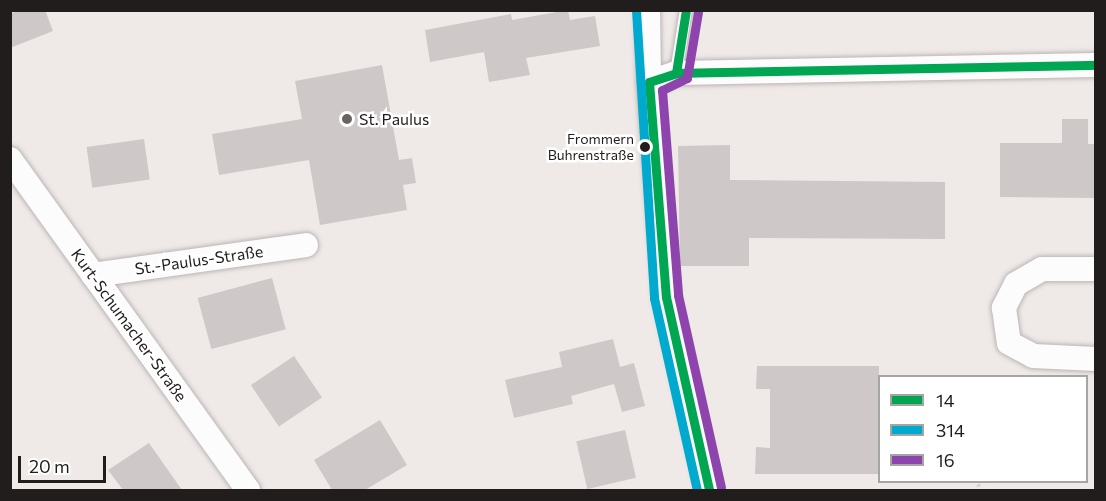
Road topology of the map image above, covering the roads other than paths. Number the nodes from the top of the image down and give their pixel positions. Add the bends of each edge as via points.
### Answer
1 (648, 10) edge
2 (687, 10) edge
3 (1095, 65) edge
4 (676, 74) junction
5 (649, 82) junction
6 (10, 159) edge
7 (306, 244) dead end
8 (1095, 269) edge
9 (93, 275) junction
10 (1095, 359) edge
11 (248, 490) edge
12 (709, 490) edge

1 - 5 street
2 - 4 lane
3 - 4 street
4 - 5 street
5 - 12 street via 666,297
6 - 9 street, Kurt-Schumacher-Straße
7 - 9 street, St.-Paulus-Straße
8 - 10 street via 1042,269 1016,284 1004,308 1009,343 1033,356
9 - 11 street, Kurt-Schumacher-Straße

